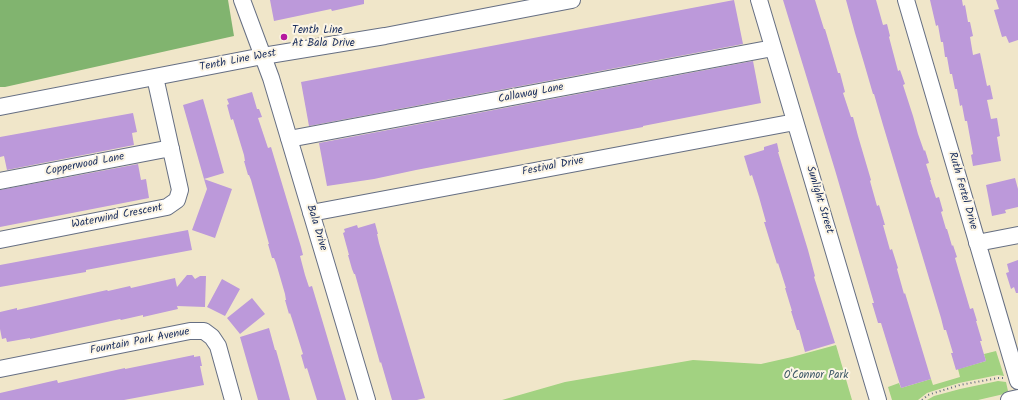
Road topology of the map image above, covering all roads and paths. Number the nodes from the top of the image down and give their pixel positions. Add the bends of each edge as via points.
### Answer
1 (242, 0) edge
2 (572, 0) edge
3 (759, 0) edge
4 (906, 0) edge
5 (773, 48) junction
6 (263, 56) junction
7 (155, 77) junction
8 (0, 107) edge
9 (795, 122) junction
10 (289, 139) junction
11 (171, 148) junction
12 (0, 181) edge
13 (311, 213) junction
14 (1018, 235) edge
15 (0, 240) edge
16 (978, 243) junction
17 (0, 369) edge
18 (1012, 380) edge
19 (1018, 398) edge
20 (233, 400) edge
21 (367, 400) edge
22 (878, 400) edge
23 (922, 400) edge
24 (1009, 400) edge

1 - 6 street, Bala Drive
2 - 6 street, Tenth Line West via 385,36
3 - 5 street, Sunlight Street
4 - 16 street, Ruth Fertel Drive
5 - 9 street, Sunlight Street
5 - 10 street, Callaway Lane
6 - 7 street, Tenth Line West
6 - 10 street, Bala Drive
7 - 8 street, Tenth Line West
7 - 11 street, Waterwind Crescent
9 - 13 street, Festival Drive
9 - 22 street, Sunlight Street
10 - 13 street, Bala Drive
11 - 12 street, Copperwood Lane
11 - 15 street, Waterwind Crescent via 180,190 178,200 167,207
13 - 21 street, Bala Drive
14 - 16 street
16 - 18 street, Ruth Fertel Drive
17 - 20 street, Fountain Park Avenue via 190,331 204,331 218,346
18 - 23 path via 998,378 960,385 928,395
19 - 24 street

